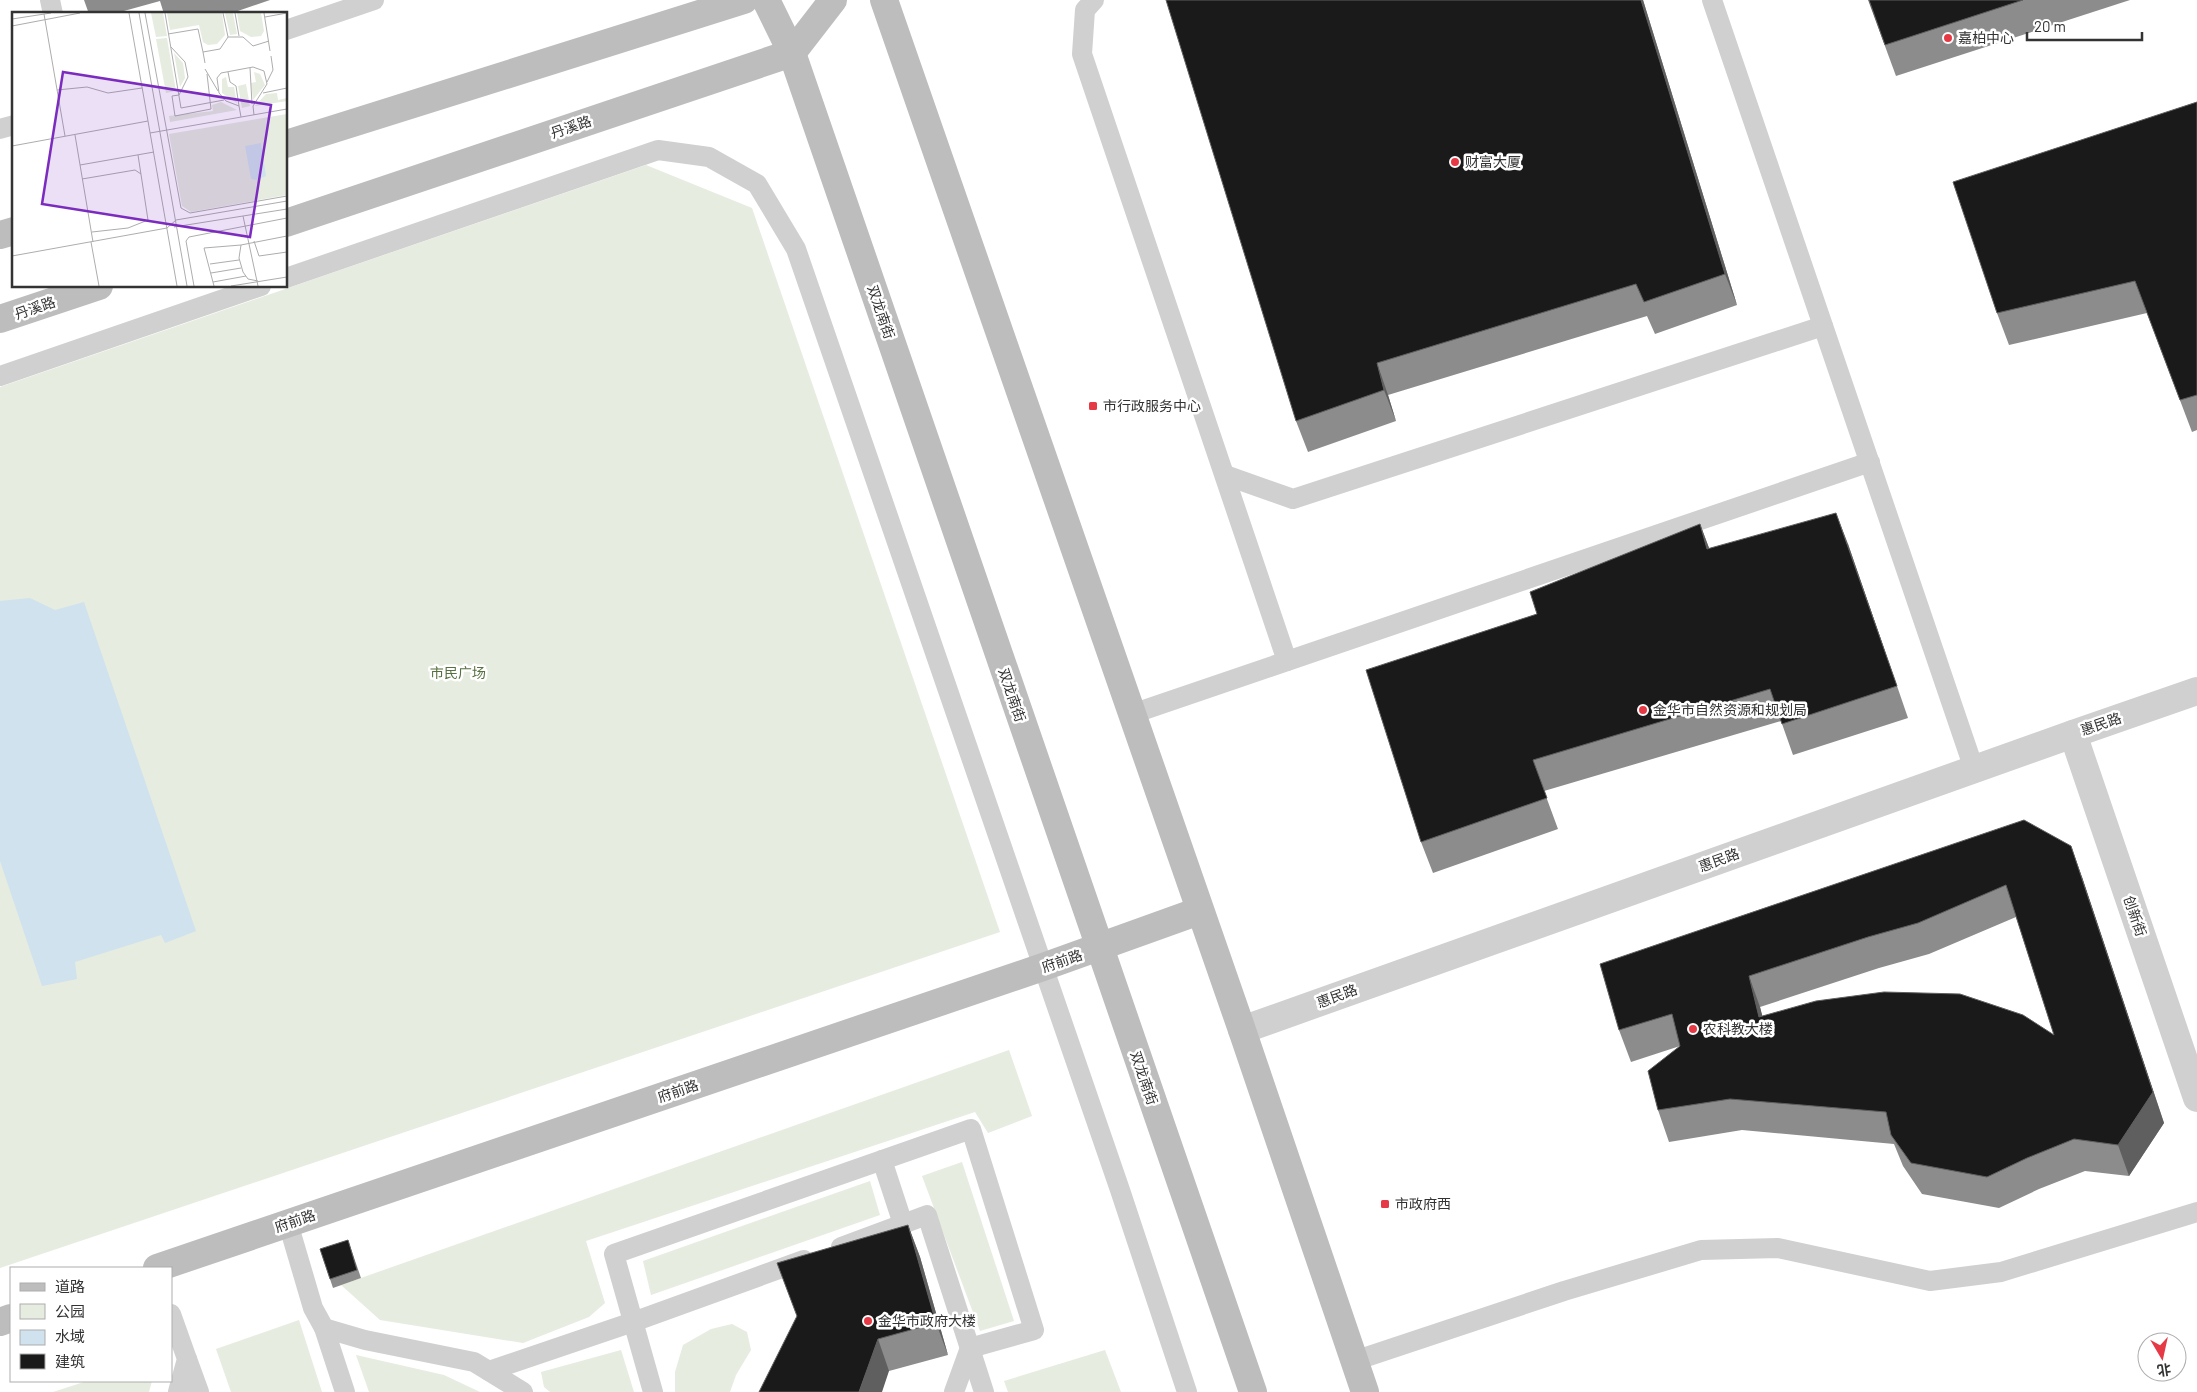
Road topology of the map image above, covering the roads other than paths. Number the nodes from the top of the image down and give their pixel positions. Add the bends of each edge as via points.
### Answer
1 (374, 0) edge
2 (744, 0) edge
3 (766, 0) edge
4 (833, 0) edge
5 (884, 0) edge
6 (1094, 0) edge
7 (1712, 0) edge
8 (288, 29) edge
9 (792, 53) junction
10 (288, 143) edge
11 (288, 222) edge
12 (288, 277) edge
13 (93, 288) edge
14 (255, 288) edge
15 (0, 319) edge
16 (1823, 326) junction
17 (0, 376) edge
18 (1870, 462) junction
19 (1225, 475) junction
20 (1287, 661) junction
21 (2197, 691) edge
22 (1132, 714) junction
23 (2073, 734) junction
24 (1974, 769) junction
25 (1199, 911) junction
26 (1099, 948) junction
27 (1043, 967) junction
28 (1242, 1030) junction
29 (2197, 1098) edge
30 (882, 1160) junction
31 (2197, 1212) edge
32 (288, 1223) junction
33 (903, 1224) junction
34 (160, 1267) edge
35 (172, 1317) edge
36 (633, 1322) junction
37 (324, 1328) junction
38 (970, 1348) junction
39 (187, 1359) junction
40 (1354, 1361) junction
41 (489, 1371) junction
42 (178, 1392) edge
43 (199, 1392) edge
44 (345, 1392) edge
45 (523, 1392) edge
46 (653, 1392) edge
47 (954, 1392) edge
48 (984, 1392) edge
49 (1187, 1392) edge
50 (1253, 1392) edge
51 (1365, 1392) edge

1 - 8 lane
2 - 10 main road
3 - 9 main road, 双龙南街
4 - 9 main road
5 - 22 main road
6 - 19 lane via 1085,10 1082,54
7 - 16 lane
9 - 11 main road, 丹溪路
9 - 26 main road, 双龙南街
12 - 27 lane via 658,150 709,157 757,184 796,249
13 - 15 main road, 丹溪路
14 - 17 lane
16 - 18 lane
16 - 19 lane via 1293,499
18 - 20 lane
18 - 24 lane
19 - 20 lane
20 - 22 lane
21 - 23 street, 惠民路
22 - 25 main road
23 - 24 street, 惠民路
23 - 29 street, 创新街
24 - 28 street, 惠民路
25 - 26 main road, 府前路
25 - 28 main road
26 - 27 main road, 府前路
26 - 50 main road, 双龙南街
27 - 32 main road, 府前路
27 - 49 lane
28 - 40 main road
30 - 33 lane
30 - 36 lane via 614,1254
30 - 38 lane via 971,1129 1034,1330
31 - 40 lane via 2002,1272 1930,1280 1778,1248 1701,1250 1564,1291
32 - 34 main road, 府前路
32 - 37 lane via 313,1308
33 - 36 lane
33 - 38 lane via 927,1215
35 - 39 lane
36 - 41 lane
36 - 46 lane
37 - 41 lane via 365,1340 474,1362
37 - 44 lane
38 - 47 lane
38 - 48 lane
39 - 42 lane
39 - 43 lane
40 - 51 main road
41 - 45 lane

